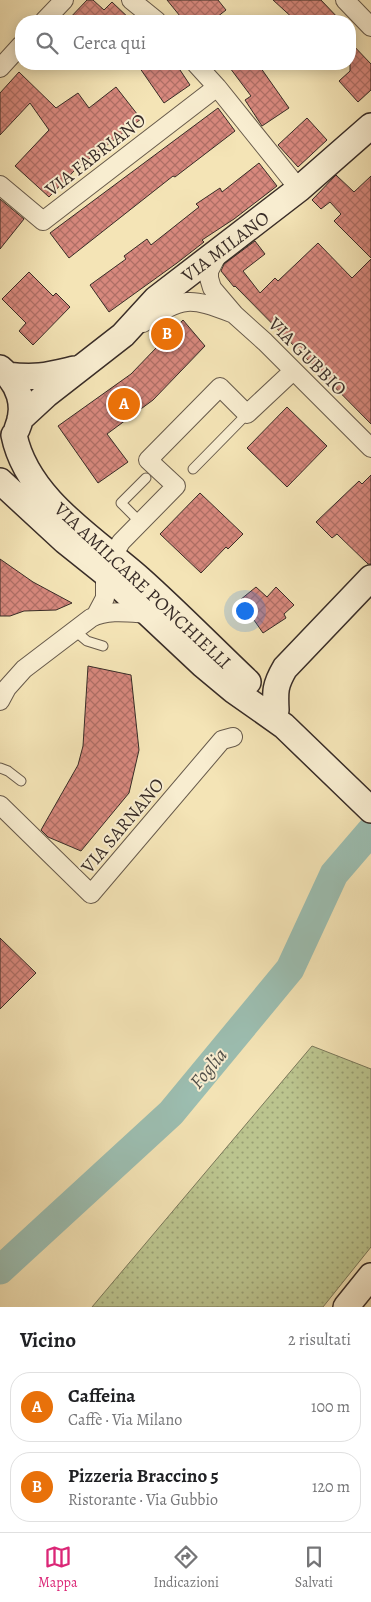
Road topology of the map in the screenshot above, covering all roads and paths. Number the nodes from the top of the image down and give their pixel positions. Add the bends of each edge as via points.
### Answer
1 (64, 0) edge
2 (131, 0) edge
3 (345, 0) edge
4 (50, 15) edge
5 (150, 15) edge
6 (371, 27) edge
7 (15, 52) edge
8 (0, 68) edge
9 (201, 70) edge
10 (217, 87) junction
11 (371, 126) edge
12 (0, 185) edge
13 (299, 189) junction
14 (220, 251) junction
15 (235, 315) junction
16 (124, 335) junction
17 (80, 368) junction
18 (293, 371) junction
19 (4, 372) edge
20 (247, 414) junction
21 (11, 435) edge
22 (371, 448) edge
23 (193, 469) dead end
24 (146, 478) dead end
25 (0, 481) edge
26 (140, 522) junction
27 (109, 565) junction
28 (371, 578) edge
29 (149, 614) junction
30 (96, 615) junction
31 (74, 630) junction
32 (103, 646) dead end
33 (0, 701) edge
34 (280, 718) junction
35 (233, 737) dead end
36 (0, 768) edge
37 (21, 781) dead end
38 (0, 805) edge
39 (371, 810) edge
40 (371, 1276) edge
41 (346, 1307) edge

1 - 4 street
2 - 5 street
3 - 6 street
7 - 8 street
9 - 10 street
10 - 12 street, VIA FABRIANO via 43,221
10 - 13 street
11 - 13 main road, VIA MILANO
13 - 14 main road, VIA MILANO
14 - 15 street, VIA GUBBIO via 208,278 212,288
14 - 16 main road, VIA MILANO via 156,299
15 - 16 street, VIA GUBBIO via 202,302 176,303
15 - 18 street, VIA GUBBIO
16 - 17 main road, VIA MILANO
17 - 19 main road, VIA MILANO via 40,377
17 - 21 main road, VIA MILANO
18 - 20 street
18 - 22 street, VIA GUBBIO
19 - 21 main road, VIA AMILCARE PONCHIELLI via 21,400
20 - 23 lane
20 - 26 street via 220,387 207,400 148,460 176,486
21 - 27 main road, VIA AMILCARE PONCHIELLI via 34,481
24 - 26 lane via 121,503
25 - 27 main road, VIA AMILCARE PONCHIELLI via 65,541
26 - 27 street via 121,542
27 - 29 main road, VIA AMILCARE PONCHIELLI
27 - 30 street via 105,598
27 - 34 main road, VIA AMILCARE PONCHIELLI via 166,603
28 - 34 main road via 285,668 275,690
29 - 30 street via 121,612
29 - 34 main road, VIA AMILCARE PONCHIELLI via 233,690
30 - 31 street
31 - 32 lane via 86,641
31 - 33 street via 24,669
34 - 39 main road, VIA AMILCARE PONCHIELLI
35 - 38 street, VIA SARNANO via 222,740 91,894
36 - 37 lane
40 - 41 main road

